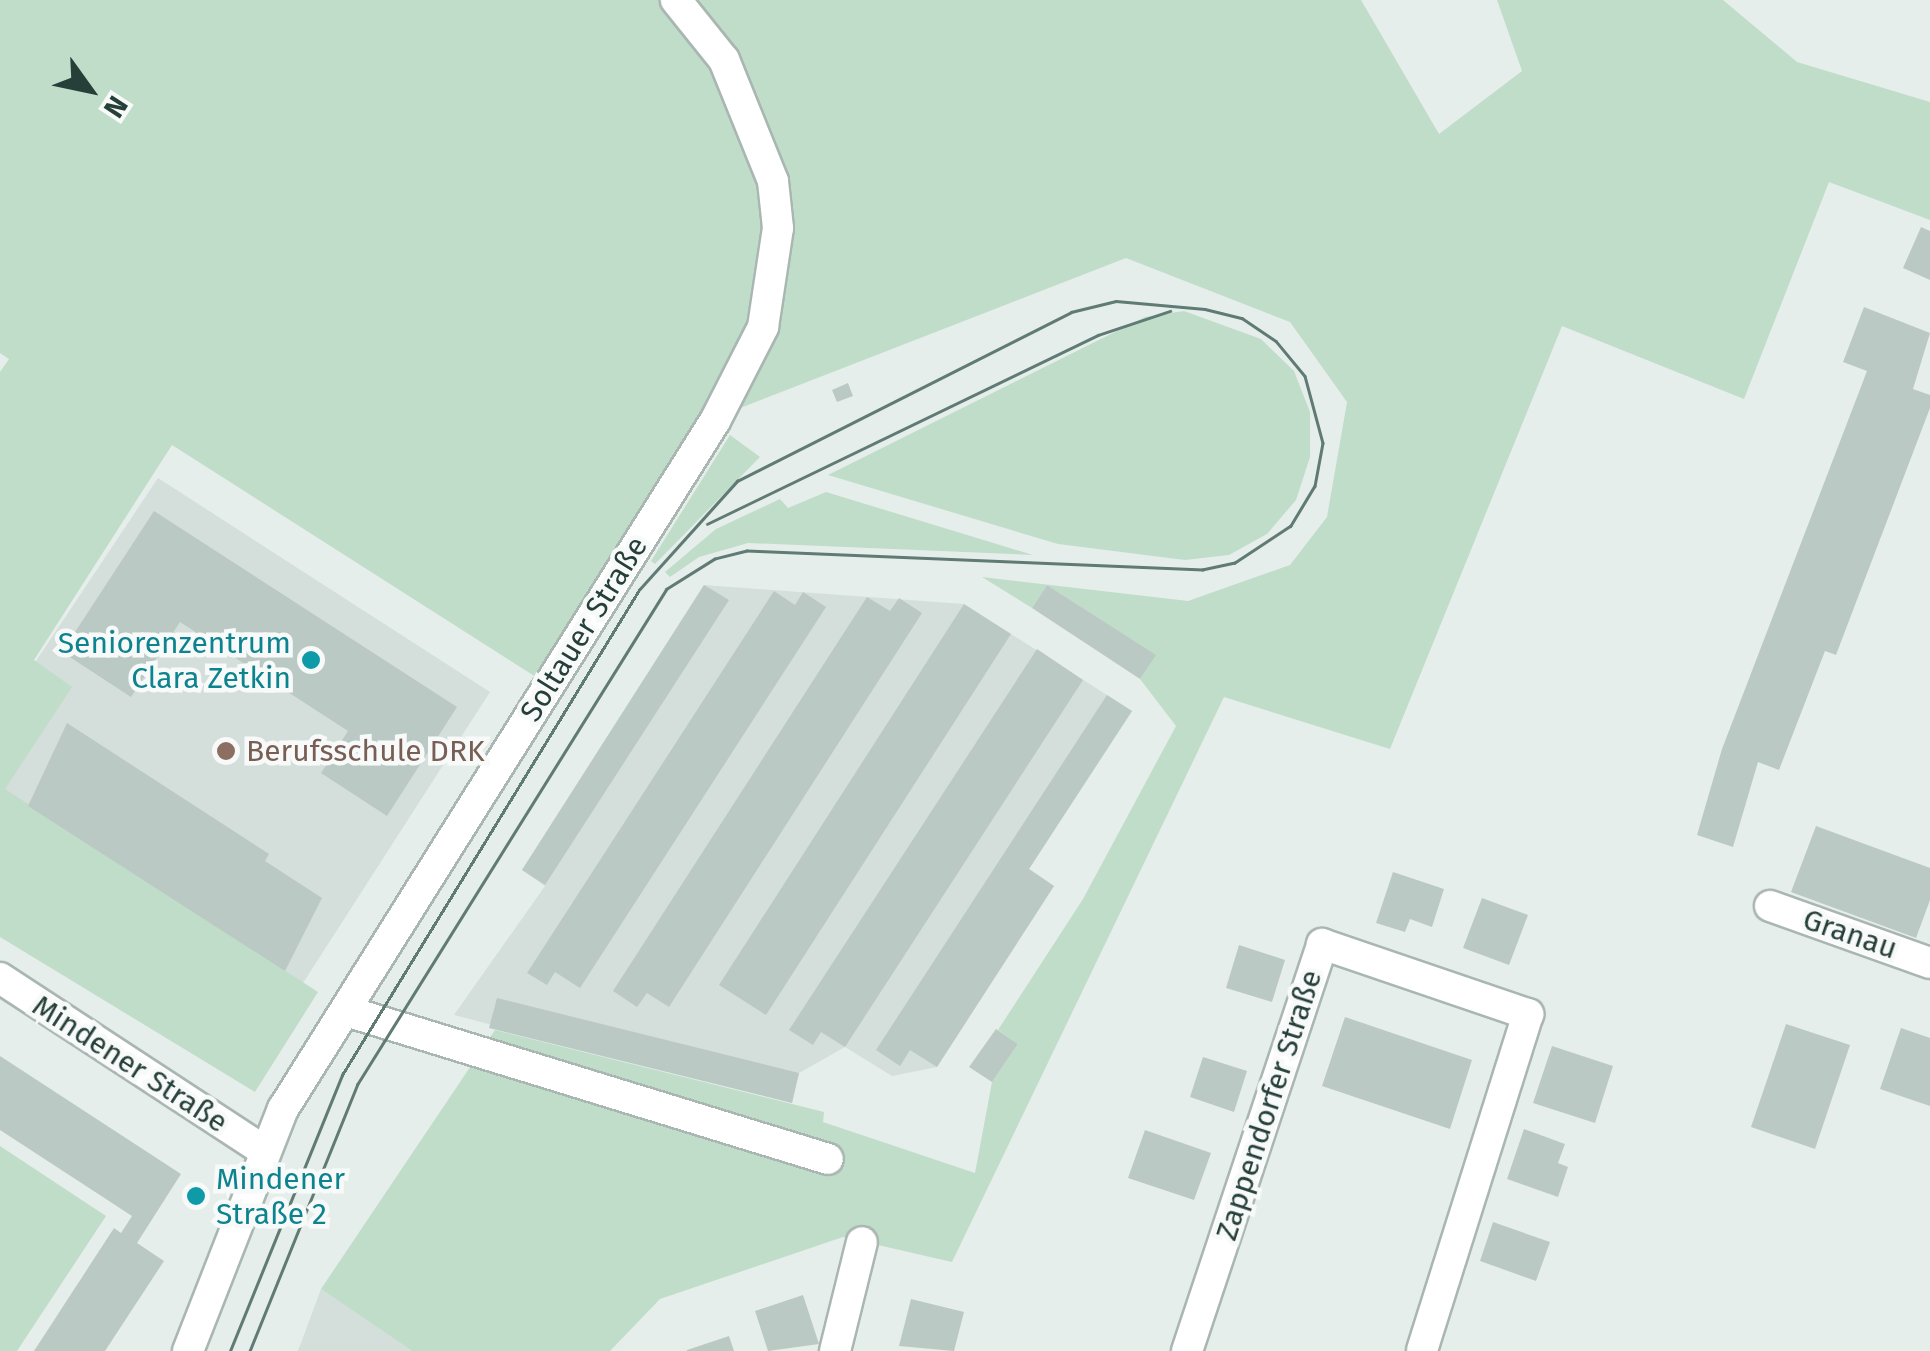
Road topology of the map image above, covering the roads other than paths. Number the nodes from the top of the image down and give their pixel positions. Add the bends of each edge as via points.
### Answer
1 (676, 0) edge
2 (1770, 906) dead end
3 (1930, 962) edge
4 (0, 978) edge
5 (346, 1011) junction
6 (261, 1149) junction
7 (828, 1159) dead end
8 (862, 1242) dead end
9 (188, 1351) edge
10 (835, 1351) edge
11 (1188, 1351) edge
12 (1422, 1351) edge

1 - 5 street, Soltauer Straße via 724,60 773,181 778,228 762,327 715,421
2 - 3 street, Granau
4 - 6 street, Mindener Straße
5 - 6 street, Soltauer Straße
5 - 7 street
6 - 9 street, Soltauer Straße
8 - 10 street
11 - 12 street, Zappendorfer Straße via 1322,944 1528,1014

